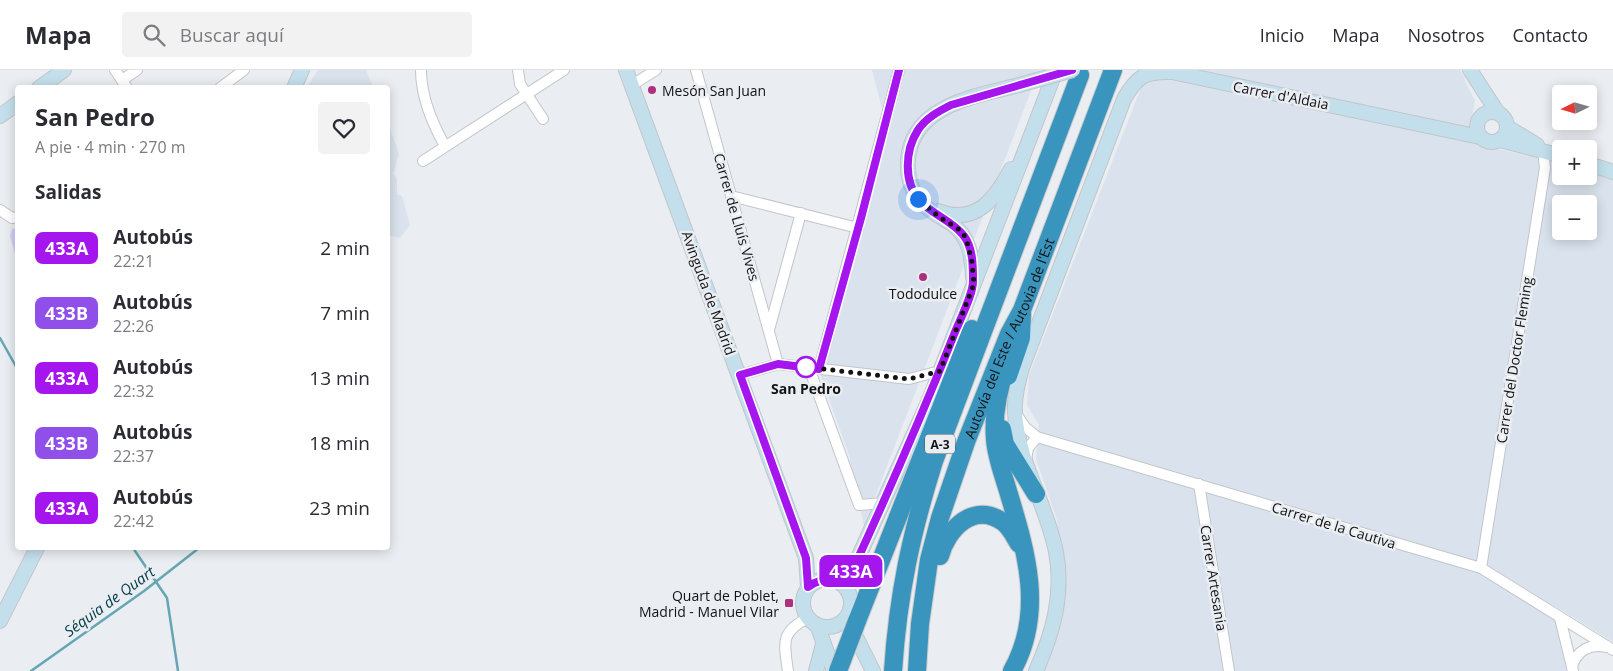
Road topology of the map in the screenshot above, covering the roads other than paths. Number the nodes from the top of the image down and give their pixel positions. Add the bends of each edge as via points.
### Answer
1 (64, 70) edge
2 (115, 70) edge
3 (137, 70) edge
4 (244, 70) edge
5 (302, 70) edge
6 (421, 70) edge
7 (518, 70) edge
8 (564, 70) edge
9 (626, 70) edge
10 (656, 70) edge
11 (696, 70) edge
12 (899, 70) edge
13 (1048, 70) edge
14 (1056, 70) edge
15 (1113, 70) edge
16 (1076, 72) edge
17 (1472, 74) edge
18 (125, 84) edge
19 (43, 85) edge
20 (224, 85) edge
21 (295, 85) edge
22 (632, 85) junction
23 (1046, 93) junction
24 (526, 94) junction
25 (1498, 113) junction
26 (543, 119) dead end
27 (1479, 126) junction
28 (1507, 127) junction
29 (1500, 140) junction
30 (445, 146) junction
31 (1552, 153) edge
32 (1021, 156) junction
33 (423, 161) dead end
34 (1597, 167) edge
35 (1613, 172) edge
36 (731, 196) junction
37 (926, 206) junction
38 (0, 210) edge
39 (800, 213) junction
40 (15, 218) edge
41 (1022, 225) junction
42 (858, 228) junction
43 (974, 284) junction
44 (1022, 310) junction
45 (769, 331) junction
46 (1021, 332) junction
47 (778, 364) junction
48 (814, 368) junction
49 (940, 371) junction
50 (740, 375) junction
51 (1014, 412) junction
52 (1037, 438) junction
53 (1026, 462) junction
54 (1199, 484) junction
55 (1036, 494) junction
56 (884, 503) junction
57 (36, 550) edge
58 (1024, 552) junction
59 (806, 558) junction
60 (1481, 568) junction
61 (830, 580) junction
62 (927, 583) junction
63 (808, 587) junction
64 (852, 618) junction
65 (1560, 618) junction
66 (0, 621) edge
67 (812, 622) junction
68 (824, 643) junction
69 (1610, 649) edge
70 (1573, 670) edge
71 (788, 671) edge
72 (816, 671) edge
73 (836, 671) edge
74 (873, 671) edge
75 (893, 671) edge
76 (917, 671) edge
77 (1012, 671) edge
78 (1036, 671) edge
79 (1229, 671) edge

1 - 19 street
2 - 18 street
3 - 18 street
4 - 20 street
5 - 21 street
6 - 30 street via 421,82 433,126
7 - 24 street via 518,80
8 - 24 street
9 - 22 street, Avinguda de Madrid
10 - 22 street
11 - 36 street, Carrer de Lluís Vives
12 - 42 street
13 - 23 street
14 - 23 street
15 - 44 highway, Autovía del Este / Autovia de l'Est / A-3
16 - 37 street, bridge via 1019,85 936,112 918,129 908,153 907,166 913,190
16 - 41 highway, Autovía del Este / Autovia de l'Est / A-3
17 - 25 street
17 - 27 street via 1480,102
22 - 50 street, Avinguda de Madrid
23 - 32 street
24 - 26 street
24 - 30 street
25 - 27 street via 1489,112
25 - 28 street via 1505,119
27 - 29 street via 1490,142
27 - 51 street, Carrer d'Aldaia via 1450,129 1172,72 1153,71 1142,76 1124,99 1022,368
28 - 29 street
28 - 31 street
29 - 31 street
30 - 33 street
31 - 60 street, Carrer del Doctor Fleming via 1544,168
32 - 37 street via 1001,189 981,209 958,215 944,214
32 - 43 street via 1019,170
34 - 35 street
36 - 39 street
36 - 45 street, Carrer de Lluís Vives
37 - 43 street via 966,238
38 - 40 street
39 - 42 street
39 - 45 street
41 - 64 highway via 1008,242
41 - 75 highway, Autovía del Este / Autovia de l'Est / A-3 via 921,502 901,585
42 - 48 street
43 - 49 street
44 - 46 highway
44 - 62 highway, Autovía del Este / Autovia de l'Est / A-3 via 1008,334 951,483 929,560
45 - 47 street, Carrer de Lluís Vives
46 - 55 highway via 1004,396 1002,432 1016,464
46 - 58 highway via 1003,376 995,439
47 - 48 street
47 - 50 street
48 - 49 street via 909,379
48 - 56 street via 860,505
49 - 56 street
50 - 59 street, Avinguda de Madrid
51 - 52 street
51 - 53 street
52 - 53 street via 1028,448
52 - 54 street, Carrer de la Cautiva
53 - 55 street
54 - 60 street, Carrer de la Cautiva
54 - 79 street, Carrer Artesania
55 - 78 street via 1056,553 1058,582 1054,626
56 - 61 street via 854,567 849,573
57 - 66 street
58 - 62 highway via 1004,523 986,515 974,516 962,520 947,536
58 - 77 highway via 1030,577 1031,612 1024,645
59 - 61 street, Avinguda de Madrid
59 - 63 street, Avinguda de Madrid
60 - 65 street, Carrer de la Cautiva
61 - 63 street
61 - 64 street via 842,584 850,594
62 - 76 highway, Autovía del Este / Autovia de l'Est / A-3
63 - 67 street via 802,602
64 - 67 street via 832,626
64 - 73 highway, bridge
64 - 74 street
65 - 69 street, Carrer de la Cautiva
65 - 70 street
67 - 68 street
67 - 71 street via 794,625 787,632
68 - 72 street
68 - 73 street
69 - 70 street via 1594,646 1578,654

